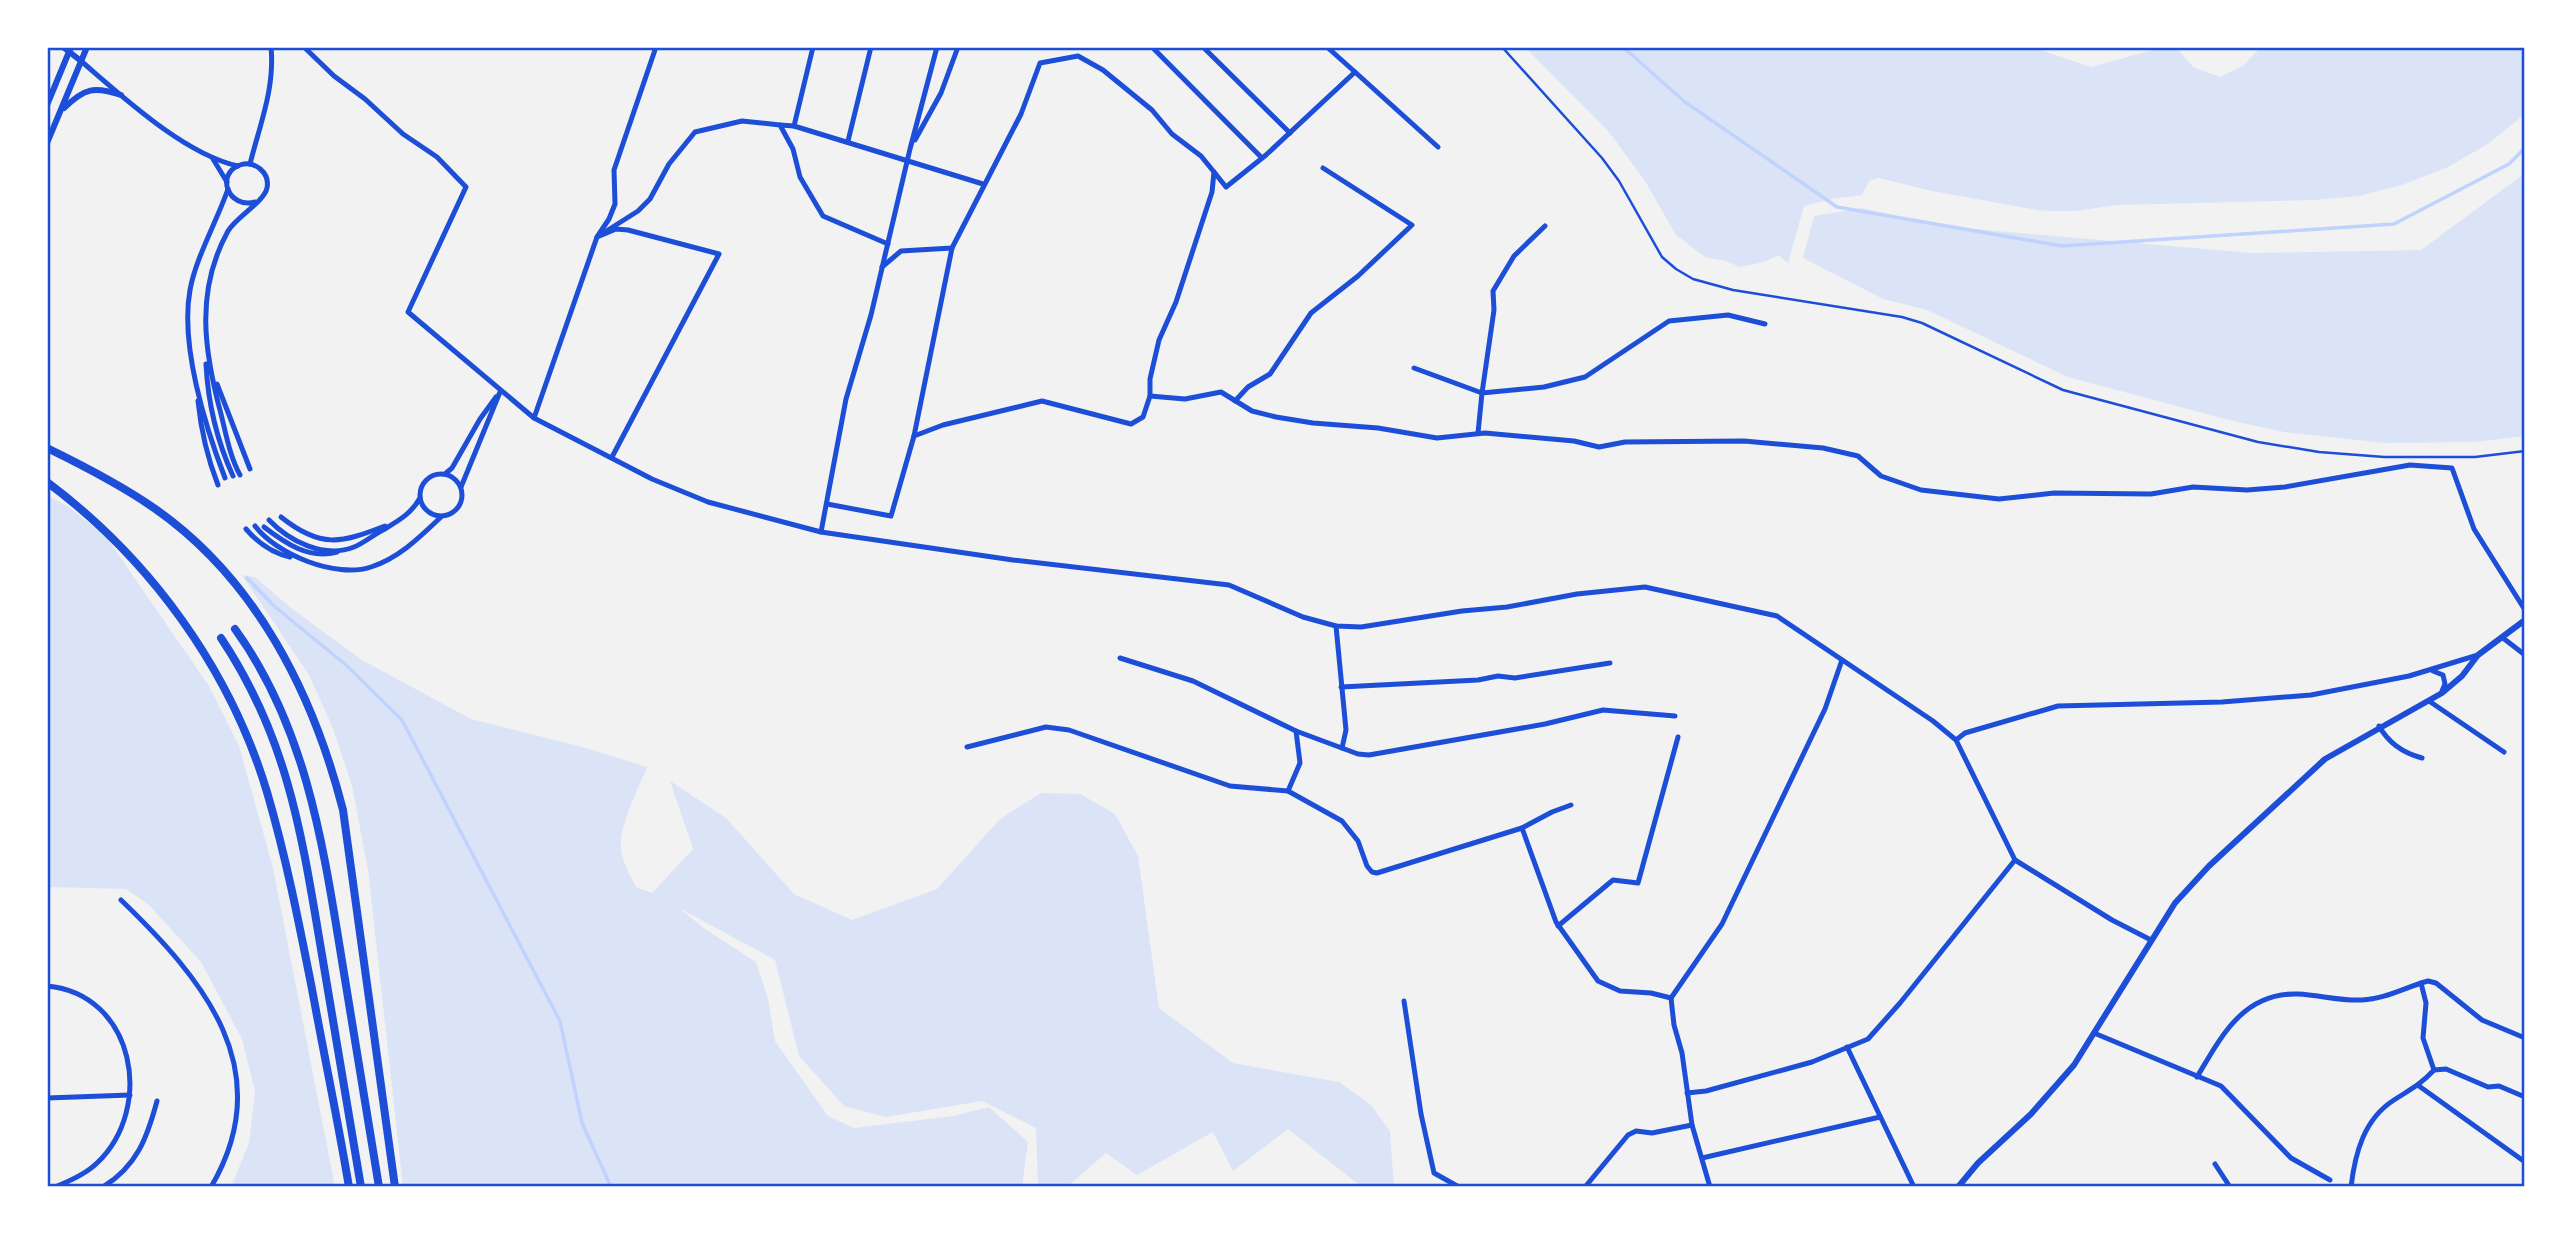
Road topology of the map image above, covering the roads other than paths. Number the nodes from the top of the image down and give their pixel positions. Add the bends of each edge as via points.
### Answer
1 (87, 47) edge
2 (271, 47) edge
3 (304, 47) edge
4 (656, 47) edge
5 (813, 47) edge
6 (871, 47) edge
7 (937, 47) edge
8 (958, 47) edge
9 (1152, 47) edge
10 (1203, 47) edge
11 (1326, 47) edge
12 (1502, 47) edge
13 (68, 49) edge
14 (81, 61) junction
15 (1355, 72) junction
16 (121, 95) junction
17 (47, 105) edge
18 (62, 109) junction
19 (780, 125) junction
20 (794, 126) junction
21 (1290, 133) junction
22 (848, 141) junction
23 (47, 143) edge
24 (1438, 147) dead end
25 (910, 149) junction
26 (211, 156) junction
27 (1262, 158) junction
28 (908, 159) junction
29 (250, 164) junction
30 (238, 166) junction
31 (1323, 168) dead end
32 (1214, 172) junction
33 (984, 184) junction
34 (227, 185) junction
35 (255, 202) junction
36 (1545, 226) dead end
37 (597, 237) junction
38 (888, 244) junction
39 (952, 248) junction
40 (882, 267) junction
41 (1765, 324) dead end
42 (205, 332) junction
43 (208, 361) junction
44 (1414, 368) dead end
45 (196, 380) junction
46 (500, 391) junction
47 (1482, 393) junction
48 (1150, 396) junction
49 (1235, 401) junction
50 (534, 418) junction
51 (1478, 433) junction
52 (915, 436) junction
53 (47, 448) edge
54 (2525, 451) edge
55 (612, 457) junction
56 (250, 469) dead end
57 (445, 474) junction
58 (225, 478) dead end
59 (47, 482) edge
60 (218, 485) dead end
61 (461, 487) junction
62 (420, 498) junction
63 (827, 504) junction
64 (281, 517) dead end
65 (441, 517) junction
66 (400, 519) junction
67 (269, 520) dead end
68 (254, 526) dead end
69 (264, 527) dead end
70 (246, 529) dead end
71 (821, 532) junction
72 (353, 548) junction
73 (305, 561) junction
74 (2525, 610) edge
75 (2525, 620) edge
76 (1336, 626) junction
77 (235, 629) dead end
78 (221, 638) dead end
79 (2503, 638) junction
80 (2479, 655) junction
81 (2525, 655) edge
82 (1120, 657) dead end
83 (1842, 660) junction
84 (1610, 663) dead end
85 (2433, 671) junction
86 (1341, 687) junction
87 (2442, 693) junction
88 (2429, 701) junction
89 (1675, 716) dead end
90 (2379, 726) junction
91 (1296, 731) junction
92 (1678, 737) dead end
93 (1956, 740) junction
94 (967, 747) dead end
95 (1342, 748) junction
96 (2504, 752) dead end
97 (2422, 758) dead end
98 (1288, 791) junction
99 (1571, 805) dead end
100 (1522, 828) junction
101 (2015, 860) junction
102 (121, 900) dead end
103 (1559, 926) junction
104 (2151, 940) junction
105 (2421, 983) junction
106 (47, 986) edge
107 (1671, 998) junction
108 (1404, 1001) dead end
109 (2094, 1033) junction
110 (2525, 1038) edge
111 (1847, 1048) junction
112 (2434, 1070) junction
113 (2197, 1077) junction
114 (2418, 1086) junction
115 (1687, 1093) junction
116 (130, 1096) junction
117 (2525, 1097) edge
118 (47, 1098) edge
119 (157, 1101) dead end
120 (1880, 1117) junction
121 (1692, 1125) junction
122 (1702, 1158) junction
123 (2525, 1162) edge
124 (2215, 1164) dead end
125 (2330, 1180) dead end
126 (1957, 1186) edge
127 (55, 1187) edge
128 (103, 1187) edge
129 (211, 1187) edge
130 (349, 1187) edge
131 (361, 1187) edge
132 (379, 1187) edge
133 (395, 1187) edge
134 (1459, 1187) edge
135 (1585, 1187) edge
136 (1710, 1187) edge
137 (1914, 1187) edge
138 (2230, 1187) edge
139 (2351, 1187) edge

1 - 14 street
2 - 29 street via 270,95
3 - 46 street via 466,187 408,312
4 - 37 street via 614,170 615,204
5 - 20 street
6 - 22 street
7 - 25 street
8 - 25 street via 941,93
9 - 27 street
10 - 21 street
11 - 15 street
12 - 54 lane via 1602,158 1662,257 1693,279 1733,290 1902,317 2063,390 2259,442 2384,457 2475,457
13 - 14 street
13 - 17 street
14 - 16 street
14 - 18 street
15 - 21 street
15 - 24 street
16 - 18 street via 101,89 88,91
16 - 26 street via 151,120
18 - 23 street
19 - 20 street
19 - 37 street via 742,121 695,132 669,164 650,199
19 - 38 street via 793,149 800,177 822,216
20 - 22 street
21 - 27 street
22 - 28 street
25 - 28 street
26 - 30 street
26 - 34 street
27 - 32 street via 1226,187
28 - 33 street
28 - 38 street
29 - 30 street
29 - 35 street via 262,170 267,181 265,194
30 - 34 street
31 - 49 street via 1412,225 1311,313 1270,374
32 - 33 street via 1135,94 1077,57 1040,63 1021,114
32 - 48 street via 1212,192 1176,302 1158,340
33 - 39 street
34 - 35 street via 230,195 242,203
34 - 45 street via 191,287 189,333
35 - 42 street via 234,222 217,256 205,305
36 - 47 street via 1514,256 1493,290
37 - 50 street
37 - 55 street via 616,229 628,230 719,254
38 - 40 street
39 - 40 street via 901,251
39 - 52 street
40 - 63 street via 846,398
41 - 47 street via 1728,315 1669,321 1585,377 1544,387
42 - 43 street
42 - 43 street via 211,406 221,447 237,476
43 - 56 street
44 - 47 street
45 - 58 street
45 - 60 street via 201,429
46 - 50 street
46 - 57 street
46 - 61 street
47 - 51 street
48 - 49 street via 1185,399 1221,392
48 - 52 street via 1143,417 1130,424 1042,401
49 - 51 street via 1252,411 1313,423 1437,438
50 - 55 street
51 - 74 street via 1599,447 1625,442 1786,443 1858,456 1881,476 1921,490 1999,499 2054,493 2151,494 2193,487 2247,490 2410,465 2452,468 2474,529
52 - 63 street via 891,516
53 - 133 highway via 125,489 193,539 236,584 286,659 314,723 343,810
55 - 71 street via 708,502
57 - 61 street
57 - 62 street via 427,478
59 - 130 highway via 102,528 171,603 240,719 267,790 290,877
61 - 65 street via 459,507
62 - 65 street via 425,510
62 - 66 street
63 - 71 street
64 - 66 street via 306,534 341,541
65 - 73 street via 407,547 369,568 344,569
66 - 72 street
67 - 72 street via 315,549
68 - 73 street via 277,547
69 - 72 street via 287,545 307,552 328,555
70 - 73 street via 279,555
71 - 76 street via 1229,585
75 - 79 street
76 - 83 street via 1362,627 1645,587 1777,617
76 - 86 street
77 - 132 highway via 263,672 305,772 322,840
78 - 131 highway via 272,732 302,834
79 - 80 street
79 - 81 street
80 - 85 street
80 - 87 street
82 - 91 street via 1193,681
83 - 93 street
83 - 107 street via 1825,709 1722,923
84 - 86 street via 1515,678
85 - 87 street via 2444,678
85 - 93 street via 2311,695 2058,706 1965,733
86 - 95 street via 1346,730
87 - 88 street
88 - 90 street
88 - 96 street
89 - 95 street via 1603,710 1369,755
90 - 97 street via 2390,743
90 - 104 street via 2325,759 2272,806 2190,886
91 - 95 street
91 - 98 street via 1300,763
92 - 103 street via 1638,883 1613,880
93 - 101 street
94 - 98 street via 1046,727 1069,730 1230,786
98 - 100 street via 1342,821 1358,841 1367,866 1377,873
99 - 100 street
100 - 103 street
101 - 104 street
101 - 111 street via 1868,1039
102 - 129 street via 190,975 229,1040 236,1078 236,1121
103 - 107 street via 1598,981 1620,991
104 - 109 street
105 - 110 street via 2436,983 2482,1020
105 - 112 street via 2426,1003 2423,1038
105 - 113 street via 2361,1000 2300,994 2269,999 2238,1015 2225,1029
106 - 116 street via 84,997 109,1018 127,1060
107 - 115 street
108 - 134 street via 1434,1173
109 - 113 street
109 - 126 street via 2053,1090
111 - 115 street via 1812,1062
111 - 120 street
112 - 114 street
112 - 117 street via 2446,1069
113 - 125 street via 2221,1086 2291,1157
114 - 123 street
114 - 139 street via 2373,1117 2364,1132
115 - 121 street
116 - 118 street
116 - 127 street via 118,1135 97,1164
119 - 128 street via 139,1154
120 - 122 street
120 - 137 street
121 - 122 street
121 - 135 street via 1628,1135
122 - 136 street
124 - 138 street

